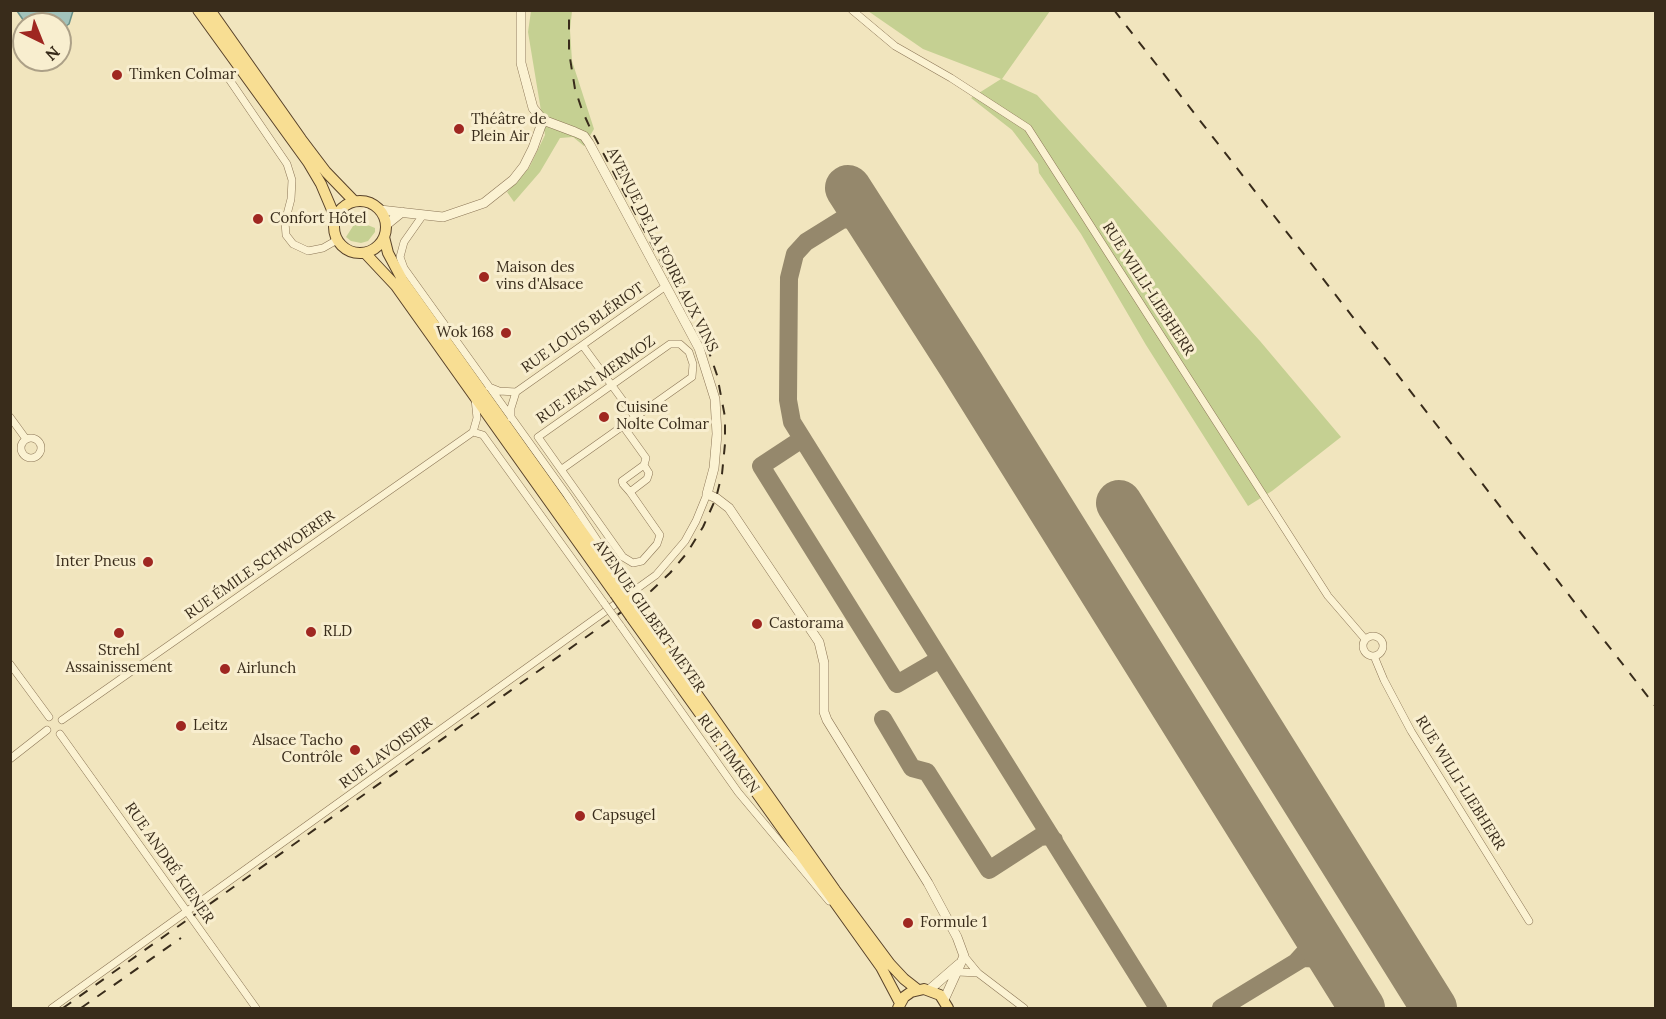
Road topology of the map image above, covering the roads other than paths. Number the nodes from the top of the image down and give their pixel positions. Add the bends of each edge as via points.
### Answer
1 (198, 10) edge
2 (210, 10) edge
3 (521, 10) edge
4 (852, 10) edge
5 (229, 80) dead end
6 (543, 120) junction
7 (354, 201) junction
8 (380, 210) junction
9 (402, 212) junction
10 (423, 215) junction
11 (335, 217) junction
12 (386, 225) junction
13 (384, 237) junction
14 (337, 240) junction
15 (364, 253) junction
16 (666, 286) junction
17 (583, 346) junction
18 (612, 386) junction
19 (489, 387) junction
20 (516, 392) junction
21 (474, 397) junction
22 (10, 417) edge
23 (635, 417) junction
24 (511, 418) junction
25 (623, 426) junction
26 (472, 432) junction
27 (26, 439) dead end
28 (544, 463) junction
29 (644, 465) junction
30 (562, 470) junction
31 (630, 492) junction
32 (567, 495) junction
33 (706, 495) junction
34 (619, 592) junction
35 (635, 615) junction
36 (1365, 639) junction
37 (1374, 656) junction
38 (10, 664) edge
39 (49, 717) junction
40 (62, 720) junction
41 (47, 730) junction
42 (60, 734) junction
43 (10, 759) edge
44 (188, 913) junction
45 (842, 914) junction
46 (1530, 921) dead end
47 (961, 963) junction
48 (978, 973) junction
49 (924, 990) junction
50 (946, 1004) edge
51 (899, 1006) edge
52 (52, 1008) edge
53 (256, 1008) edge
54 (1024, 1008) edge

1 - 11 main road via 308,162
2 - 7 main road via 326,172
3 - 6 street via 521,63 533,108
4 - 36 street, RUE WILLI-LIEBHERR via 895,46 1028,128 1328,596
5 - 14 street via 287,164 292,180 286,235 293,244 308,250
6 - 10 street via 524,166 499,193 455,214
6 - 16 street, AVENUE DE LA FOIRE AUX VINS via 584,136
7 - 8 main road via 368,202
7 - 11 main road
8 - 9 street
8 - 12 main road
9 - 10 street
9 - 12 street
10 - 19 street, AVENUE GILBERT MEYER via 404,242 400,257 404,268
11 - 14 main road via 333,231
12 - 13 main road, AVENUE GILBERT MEYER
13 - 15 main road via 377,247
13 - 34 main road, AVENUE GILBERT MEYER via 403,281
14 - 15 main road, AVENUE GILBERT MEYER via 348,251
15 - 21 main road, AVENUE GILBERT MEYER via 396,286
16 - 17 street, RUE LOUIS BLÉRIOT
16 - 33 street, AVENUE DE LA FOIRE AUX VINS via 699,348 715,399 714,468
17 - 18 street
17 - 20 street, RUE LOUIS BLÉRIOT
18 - 23 street
18 - 23 street, RUE JEAN MERMOZ via 669,344 680,344 690,352 692,377
18 - 30 street, RUE JEAN MERMOZ via 538,437
19 - 20 street
19 - 24 street, AVENUE GILBERT MEYER
20 - 24 street
21 - 26 street via 477,418
21 - 34 main road, AVENUE GILBERT MEYER
22 - 27 street
23 - 25 street
24 - 28 street, AVENUE GILBERT MEYER
25 - 29 street via 646,458
25 - 30 street
26 - 40 street, RUE ÉMILE SCHWOERER
26 - 45 street, RUE TIMKEN, bridge via 483,435 738,792
28 - 30 street
28 - 32 street, AVENUE GILBERT MEYER
29 - 31 street via 649,473 647,479
29 - 31 street via 622,481
30 - 31 street via 623,557 633,563 642,561 660,535
30 - 32 street
32 - 34 street, AVENUE GILBERT MEYER via 611,561
33 - 44 street, RUE LAVOISIER via 685,541 656,575
33 - 47 street via 729,508 819,642 827,720 928,883 957,937
34 - 35 main road, AVENUE GILBERT MEYER, bridge
35 - 45 main road, AVENUE GILBERT MEYER
35 - 49 main road, AVENUE GILBERT MEYER via 890,964 904,979
36 - 37 street, RUE WILLI-LIEBHERR via 1363,649
36 - 37 street, RUE WILLI-LIEBHERR via 1374,636 1382,641 1382,651
37 - 46 street, RUE WILLI-LIEBHERR via 1411,731
38 - 39 street
39 - 40 street
39 - 41 street
40 - 42 street
41 - 42 street
41 - 43 street
42 - 44 street, RUE ANDRÉ KIENER
44 - 52 street, RUE LAVOISIER
44 - 53 street, RUE ANDRÉ KIENER
45 - 51 main road, AVENUE GILBERT MEYER via 880,968
47 - 48 street
47 - 48 street
47 - 49 street
47 - 50 street
48 - 54 street
49 - 50 main road, AVENUE GILBERT MEYER
49 - 51 main road via 904,997

